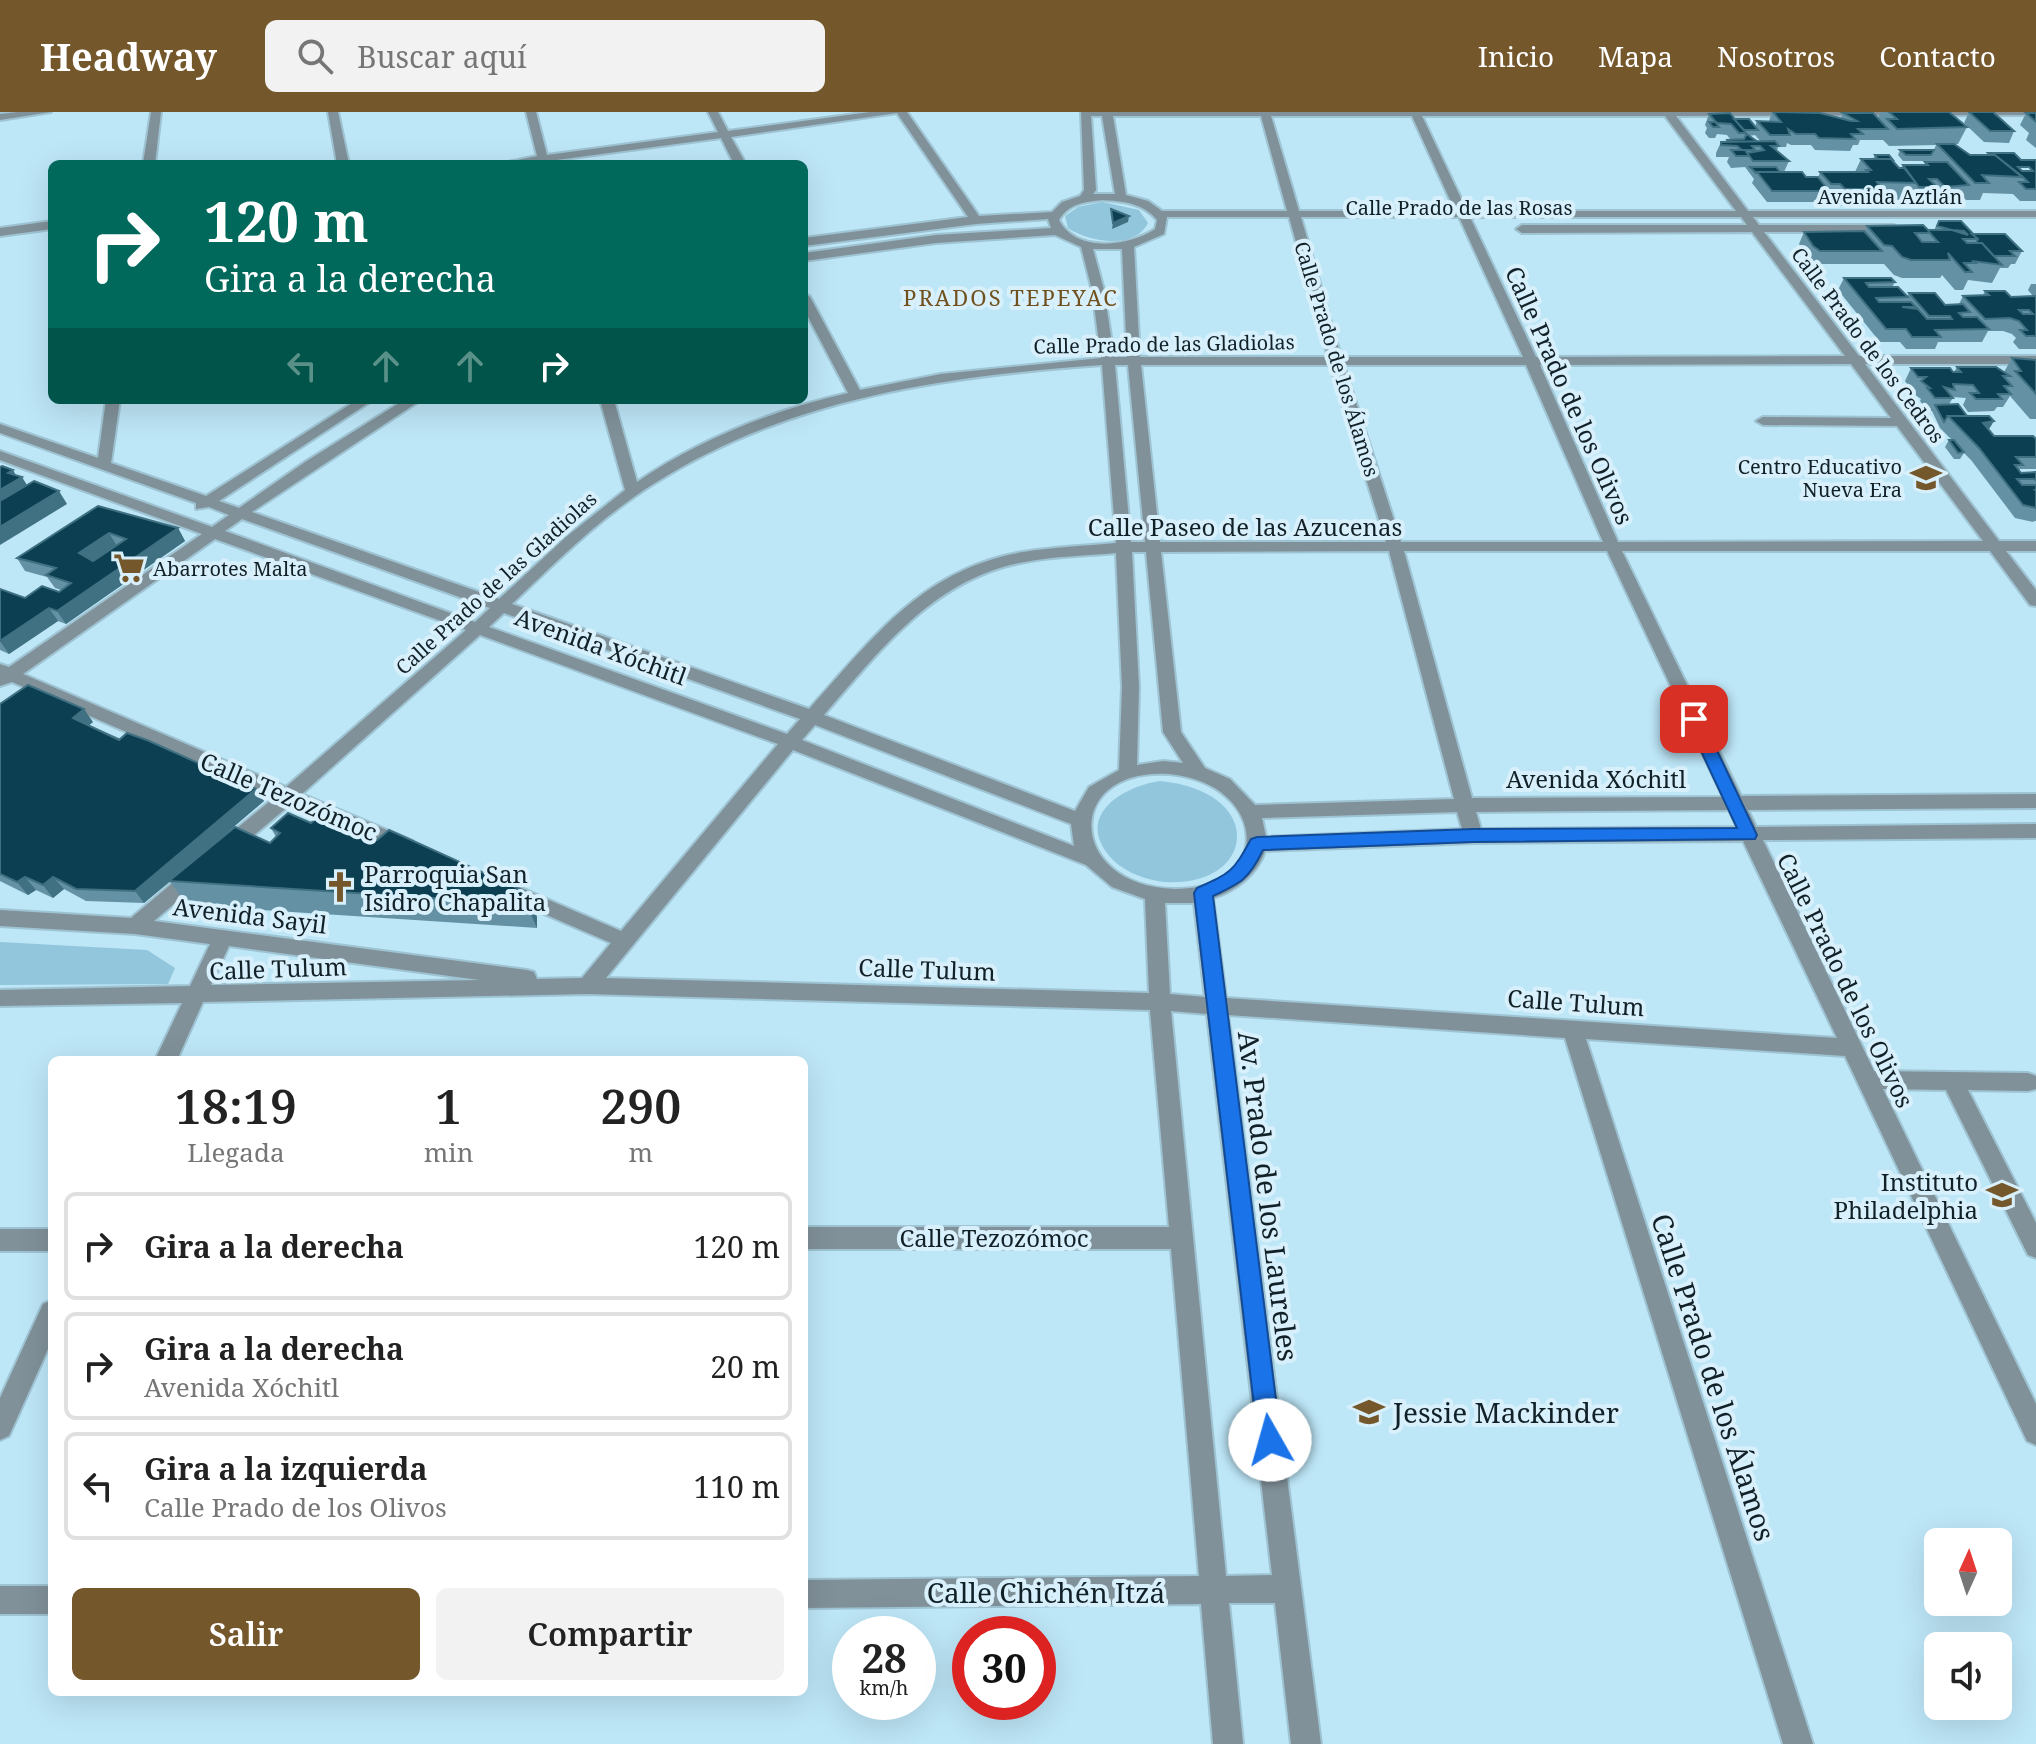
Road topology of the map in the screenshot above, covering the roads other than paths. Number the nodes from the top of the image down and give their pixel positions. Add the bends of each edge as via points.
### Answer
1 (46, 112) edge
2 (156, 112) edge
3 (333, 112) edge
4 (531, 112) edge
5 (713, 112) edge
6 (893, 112) edge
7 (902, 112) edge
8 (1086, 112) edge
9 (1108, 112) edge
10 (1668, 112) edge
11 (2036, 112) edge
12 (1265, 113) edge
13 (1415, 113) edge
14 (0, 117) edge
15 (726, 134) junction
16 (150, 160) edge
17 (342, 160) edge
18 (543, 160) edge
19 (550, 160) edge
20 (738, 160) edge
21 (1121, 198) junction
22 (1084, 199) junction
23 (2036, 214) edge
24 (1054, 215) junction
25 (1745, 215) junction
26 (976, 220) junction
27 (1161, 220) junction
28 (48, 226) edge
29 (1297, 226) junction
30 (1467, 226) junction
31 (2036, 227) edge
32 (1223, 228) dead end
33 (1911, 228) edge
34 (1958, 228) edge
35 (1513, 229) dead end
36 (1756, 229) junction
37 (1057, 231) junction
38 (0, 232) edge
39 (808, 241) edge
40 (1086, 245) junction
41 (1128, 246) junction
42 (808, 256) edge
43 (808, 305) edge
44 (2036, 360) edge
45 (1108, 361) junction
46 (1134, 361) junction
47 (1854, 361) junction
48 (1336, 362) junction
49 (1532, 362) junction
50 (855, 394) junction
51 (112, 404) edge
52 (358, 404) edge
53 (407, 404) edge
54 (608, 404) edge
55 (1763, 421) dead end
56 (1900, 422) junction
57 (0, 428) edge
58 (0, 455) edge
59 (104, 464) junction
60 (632, 490) junction
61 (208, 502) junction
62 (241, 514) junction
63 (180, 520) junction
64 (214, 532) junction
65 (1993, 546) junction
66 (2036, 546) edge
67 (1125, 547) junction
68 (1152, 547) junction
69 (1613, 548) junction
70 (1396, 549) junction
71 (2036, 601) edge
72 (501, 605) junction
73 (477, 629) junction
74 (3, 675) edge
75 (813, 717) junction
76 (790, 742) junction
77 (1128, 772) junction
78 (1198, 772) junction
79 (288, 795) junction
80 (2036, 801) edge
81 (1734, 804) junction
82 (1463, 805) junction
83 (1252, 812) junction
84 (1080, 820) junction
85 (2036, 831) edge
86 (1749, 835) junction
87 (1473, 836) junction
88 (1257, 844) junction
89 (419, 852) edge
90 (1091, 860) junction
91 (492, 883) edge
92 (1203, 893) junction
93 (1155, 895) junction
94 (0, 918) edge
95 (135, 926) junction
96 (223, 937) junction
97 (623, 940) junction
98 (587, 986) junction
99 (195, 996) junction
100 (0, 998) edge
101 (1160, 1002) junction
102 (1215, 1005) junction
103 (1572, 1027) junction
104 (1852, 1048) junction
105 (168, 1056) edge
106 (1868, 1080) junction
107 (1952, 1081) junction
108 (2028, 1082) dead end
109 (2029, 1218) edge
110 (808, 1238) edge
111 (1184, 1238) junction
112 (0, 1240) edge
113 (48, 1240) edge
114 (2036, 1247) edge
115 (48, 1321) edge
116 (0, 1427) edge
117 (2036, 1432) edge
118 (1287, 1589) junction
119 (1214, 1590) junction
120 (808, 1594) edge
121 (0, 1600) edge
122 (48, 1600) edge
123 (1228, 1744) edge
124 (1306, 1744) edge
125 (1798, 1744) edge

1 - 14 street
2 - 16 street
3 - 17 street
4 - 18 street
5 - 15 street
6 - 15 street
7 - 26 street
8 - 9 street
8 - 22 street via 1090,190
9 - 12 street
9 - 21 street
10 - 11 street
10 - 13 street
10 - 25 street, Calle Prado de los Cedros
12 - 13 street
12 - 29 street, Calle Prado de los Álamos
13 - 30 street, Calle Prado de los Olivos
15 - 19 street
15 - 20 street
21 - 22 street
21 - 27 street via 1148,206
22 - 24 street
23 - 25 street, Avenida Aztlán
24 - 26 street
24 - 37 street
25 - 30 street, Calle Prado de las Rosas
25 - 36 street, Calle Prado de los Cedros
26 - 39 street
27 - 29 street, Calle Prado de las Rosas
27 - 32 street
27 - 41 street via 1151,238
28 - 38 street
29 - 30 street, Calle Prado de las Rosas
29 - 48 street, Calle Prado de los Álamos
30 - 49 street, Calle Prado de los Olivos
31 - 34 street, Avenida Aztlán
33 - 36 street, Avenida Aztlán
35 - 36 street, Calle Prado de las Rosas
36 - 47 street, Calle Prado de los Cedros
37 - 40 street
37 - 42 street via 936,239
40 - 41 street
40 - 45 street
41 - 46 street
43 - 50 street
44 - 47 street, Calle Prado de las Gladiolas
45 - 46 street, Calle Prado de las Gladiolas
45 - 50 street, Calle Prado de las Gladiolas via 964,373
45 - 67 street
46 - 48 street, Calle Prado de las Gladiolas
46 - 68 street
47 - 49 street, Calle Prado de las Gladiolas
47 - 56 street, Calle Prado de los Cedros
48 - 49 street, Calle Prado de las Gladiolas
48 - 70 street, Calle Prado de los Álamos
49 - 69 street, Calle Prado de los Olivos
50 - 60 street, Calle Prado de las Gladiolas via 812,404 724,440
51 - 59 street
52 - 61 street
53 - 62 street
54 - 60 street
55 - 56 street
56 - 65 street, Calle Prado de los Cedros
57 - 59 street, Avenida Xóchitl
58 - 63 street, Avenida Xóchitl
59 - 61 street, Avenida Xóchitl
60 - 72 street, Calle Prado de las Gladiolas via 592,519
61 - 62 street, Avenida Xóchitl
61 - 63 street
62 - 64 street
62 - 72 street, Avenida Xóchitl
63 - 64 street, Avenida Xóchitl
64 - 73 street, Avenida Xóchitl
64 - 74 street
65 - 66 street, Calle Paseo de las Azucenas
65 - 69 street, Calle Paseo de las Azucenas
65 - 71 street, Calle Prado de los Cedros
67 - 68 street, Calle Paseo de las Azucenas
67 - 75 street, Calle Paseo de las Azucenas via 1023,557 976,570 948,585 898,620
67 - 77 street
68 - 70 street, Calle Paseo de las Azucenas
68 - 78 street via 1172,732
69 - 70 street, Calle Paseo de las Azucenas
69 - 81 street, Calle Prado de los Olivos
70 - 82 street, Calle Prado de los Álamos
72 - 73 street, Calle Prado de las Gladiolas
72 - 75 street, Avenida Xóchitl
73 - 76 street, Avenida Xóchitl
73 - 79 street, Calle Prado de las Gladiolas
74 - 79 street, Calle Tezozómoc
75 - 76 street, Calle Paseo de las Azucenas
75 - 84 street, Avenida Xóchitl
76 - 90 street, Avenida Xóchitl
76 - 97 street, Calle Paseo de las Azucenas
77 - 78 street via 1163,767
77 - 84 street via 1101,786
78 - 83 street via 1236,792
79 - 89 street, Calle Tezozómoc
79 - 95 street, Calle Prado de las Gladiolas
80 - 81 street, Avenida Xóchitl
81 - 82 street, Avenida Xóchitl
81 - 86 street, Calle Prado de los Olivos
82 - 83 street, Avenida Xóchitl
82 - 87 street, Calle Prado de los Álamos
83 - 88 street
84 - 90 street via 1081,840
85 - 86 street
86 - 87 street
86 - 104 street, Calle Prado de los Olivos
87 - 88 street
88 - 92 street via 1234,879
90 - 93 street via 1125,886
91 - 97 street
92 - 93 street
92 - 102 street, Av. Prado de los Laureles
93 - 101 street
94 - 95 street, Avenida Sayil
95 - 96 street, Avenida Sayil
96 - 98 street, Avenida Sayil
96 - 99 street
97 - 98 street, Calle Paseo de las Azucenas
98 - 99 street, Calle Tulum
98 - 101 street, Calle Tulum
99 - 100 street, Calle Tulum
99 - 105 street
101 - 102 street, Calle Tulum
101 - 111 street
102 - 103 street, Calle Tulum
102 - 118 street, Av. Prado de los Laureles
103 - 104 street, Calle Tulum
103 - 125 street, Calle Prado de los Álamos
104 - 106 street, Calle Prado de los Olivos
106 - 107 street
106 - 117 street, Calle Prado de los Olivos
107 - 108 street
107 - 109 street
109 - 114 street
110 - 111 street, Calle Tezozómoc
111 - 119 street
112 - 113 street
115 - 116 street
118 - 119 street, Calle Chichén Itzá
118 - 124 street, Av. Prado de los Laureles
119 - 120 street, Calle Chichén Itzá
119 - 123 street
121 - 122 street

